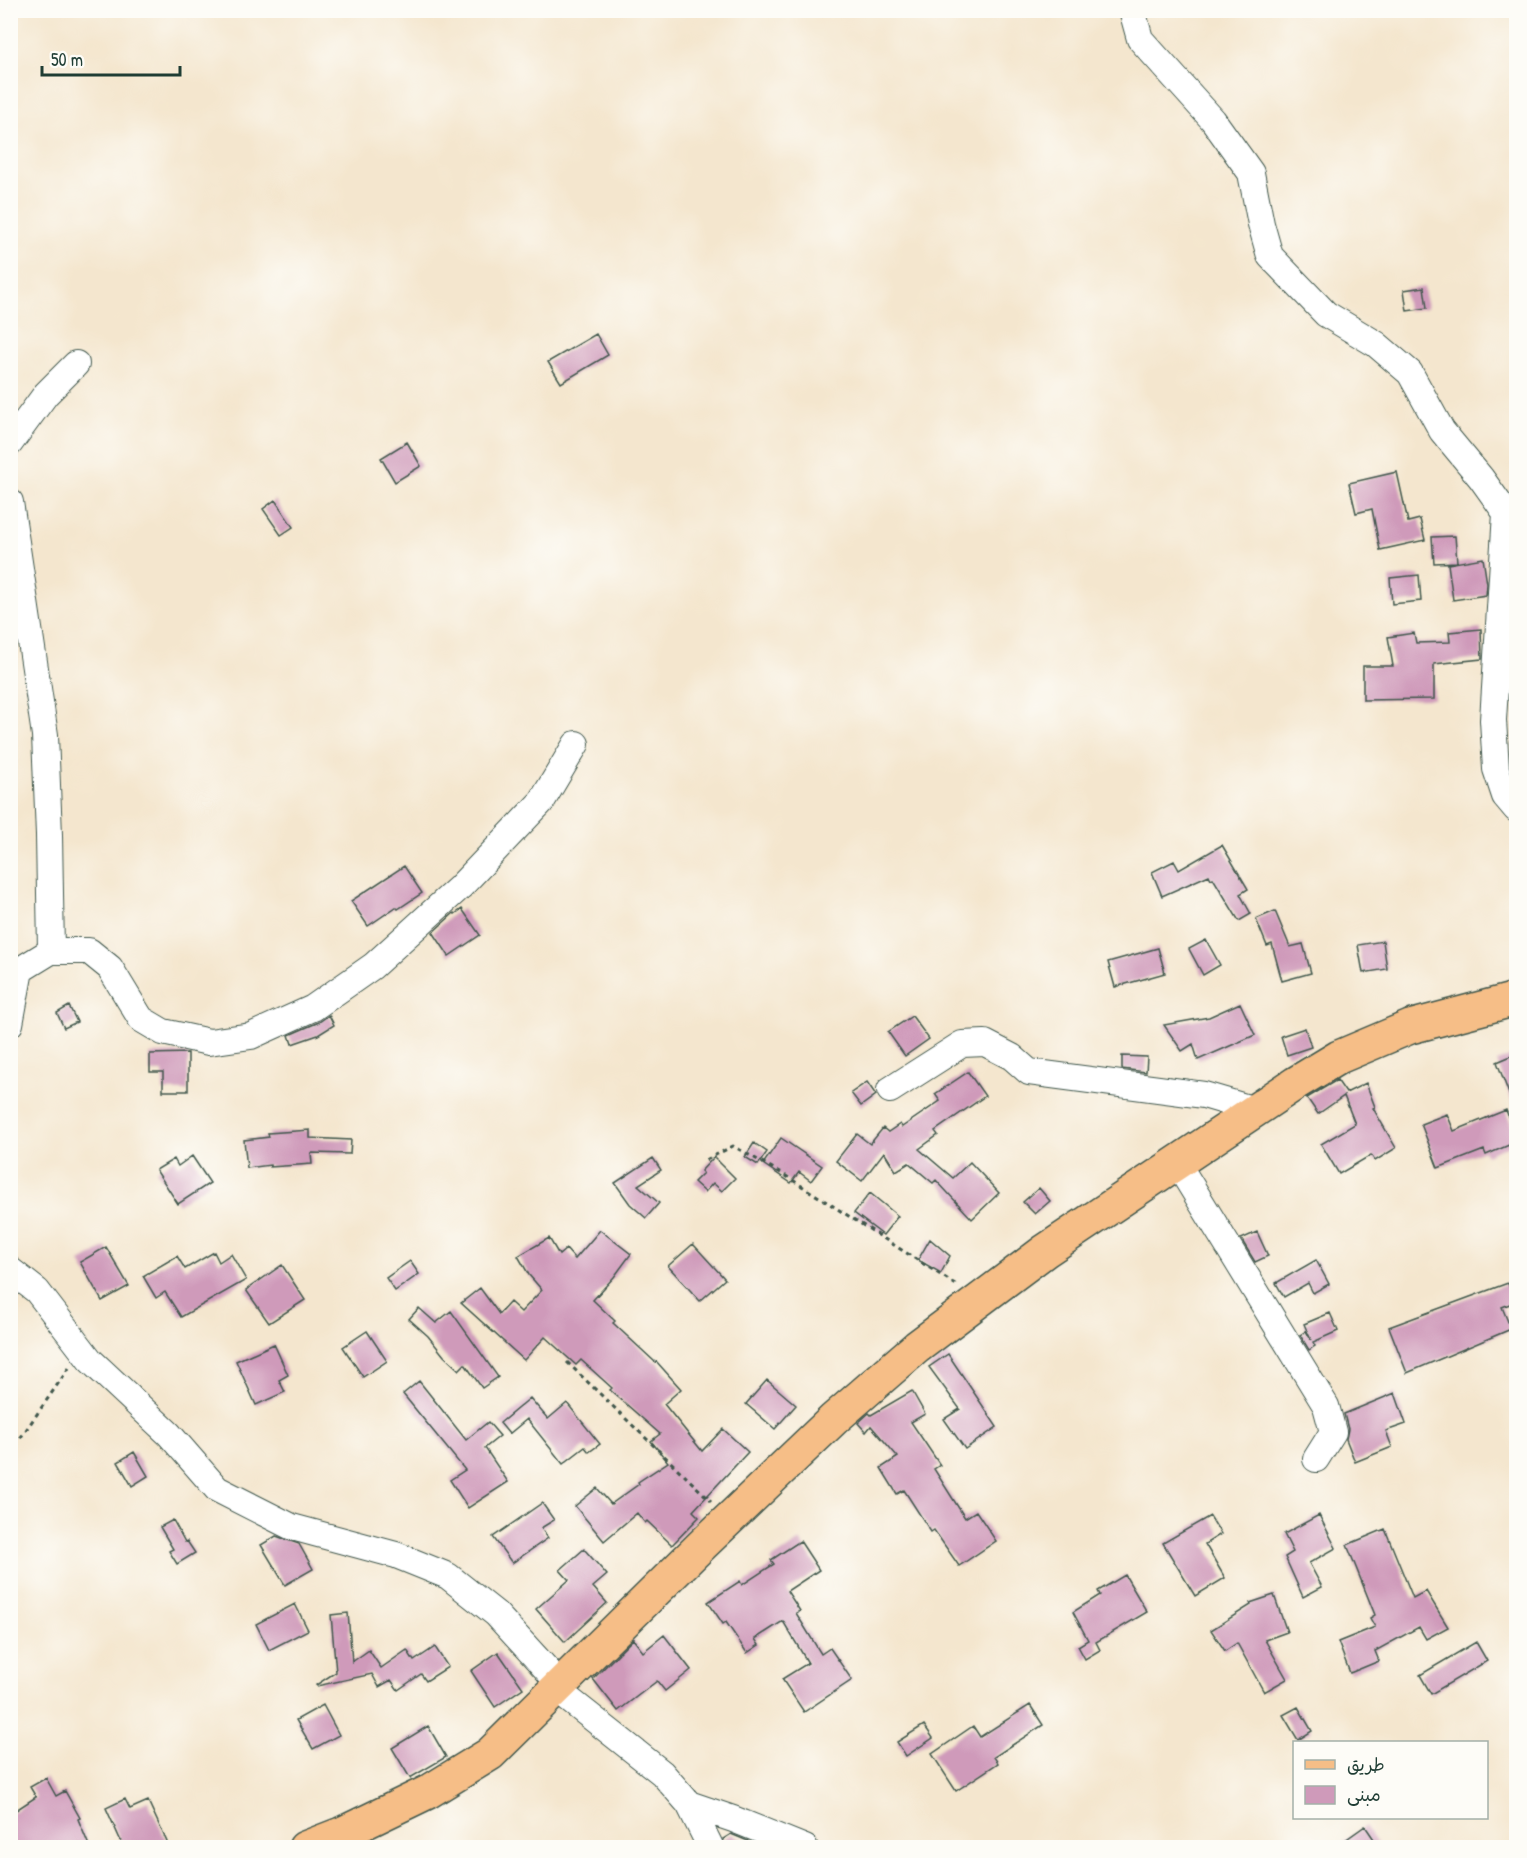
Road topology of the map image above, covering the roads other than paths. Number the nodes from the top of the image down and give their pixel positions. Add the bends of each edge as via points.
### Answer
1 (1132, 10) edge
2 (76, 364) dead end
3 (10, 443) edge
4 (10, 502) edge
5 (576, 744) dead end
6 (1516, 809) edge
7 (51, 951) junction
8 (1516, 999) edge
9 (10, 1024) edge
10 (890, 1090) dead end
11 (1255, 1110) junction
12 (1177, 1162) junction
13 (10, 1270) edge
14 (1316, 1459) dead end
15 (559, 1688) junction
16 (689, 1804) junction
17 (305, 1848) edge
18 (711, 1848) edge
19 (805, 1848) edge

1 - 6 street via 1140,39 1213,120 1251,173 1270,256 1326,315 1376,344 1410,373 1442,431 1506,513 1493,720 1496,769 1505,796
2 - 3 street via 46,394
4 - 7 street via 45,735
5 - 7 street via 542,801 460,887 373,966 313,1008 251,1036 209,1042 163,1032 141,1019 110,968 89,951
7 - 9 street via 20,970
8 - 11 main road via 1410,1027 1339,1057
10 - 11 street via 962,1044 985,1043 1012,1057 1029,1072 1204,1095
11 - 12 main road
12 - 14 street via 1326,1406 1333,1432
12 - 15 main road via 1045,1251 917,1347 729,1519
13 - 15 street via 37,1291 90,1360 169,1434 218,1489 292,1527 396,1555 448,1576 496,1614
15 - 16 street via 663,1773
15 - 17 main road via 490,1754 428,1792
16 - 18 street
16 - 19 street

